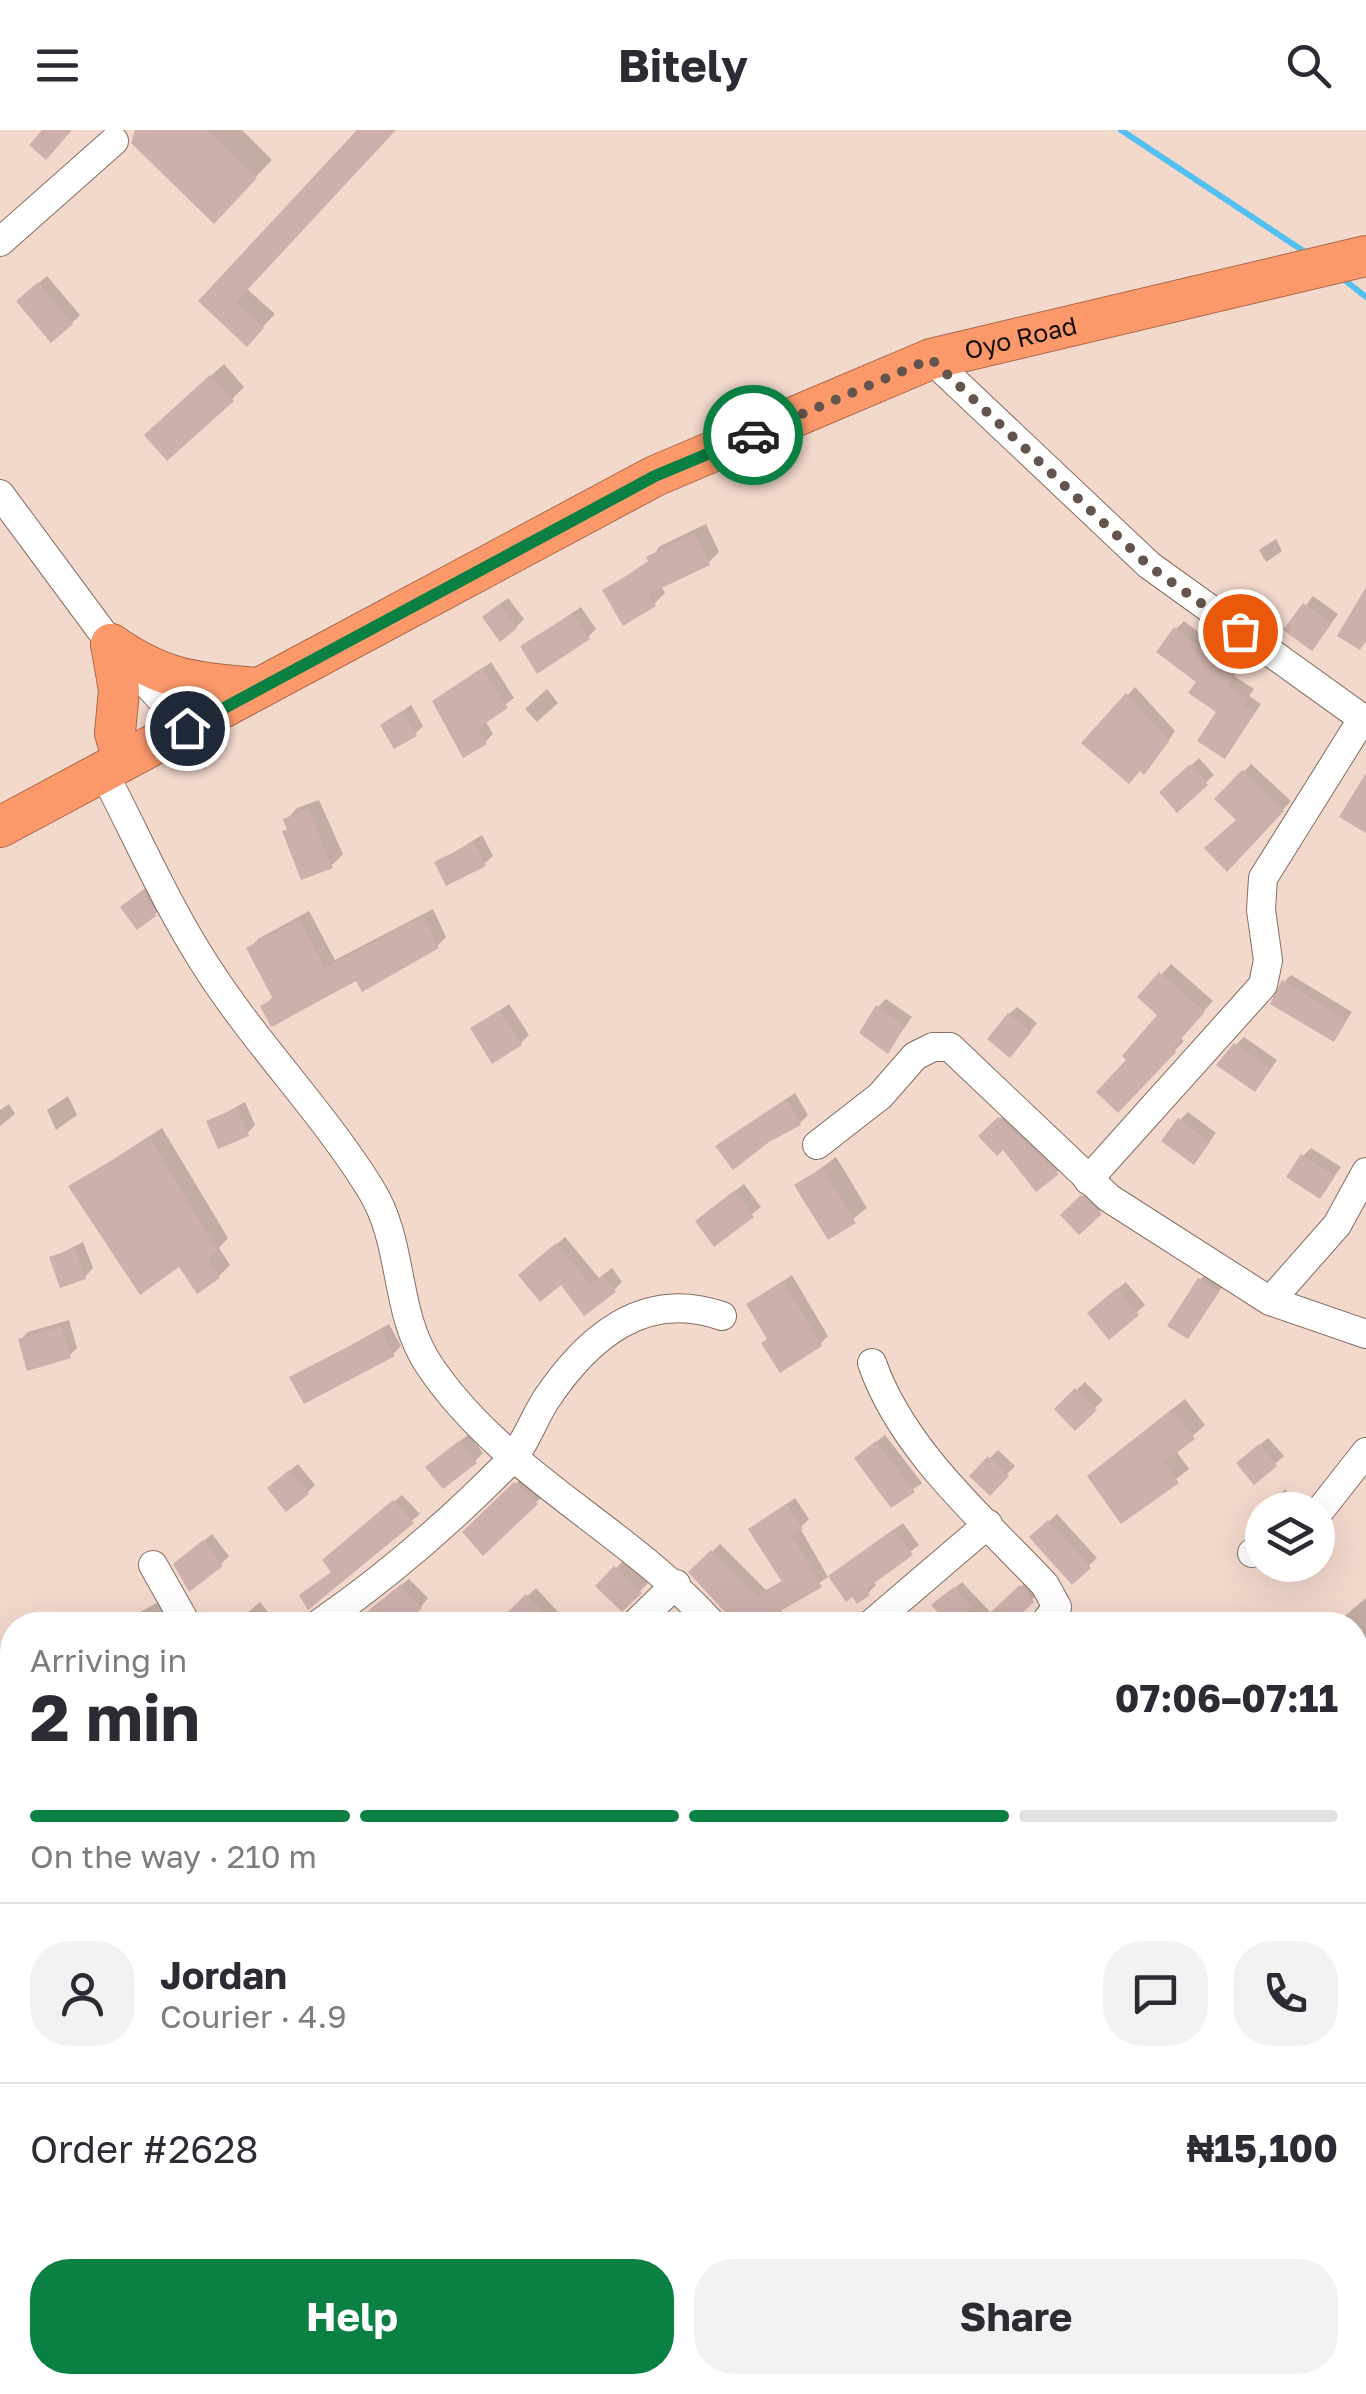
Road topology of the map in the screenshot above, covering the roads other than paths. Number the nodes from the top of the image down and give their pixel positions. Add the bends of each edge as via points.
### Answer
1 (114, 141) dead end
2 (0, 242) edge
3 (1366, 256) edge
4 (931, 359) junction
5 (0, 494) edge
6 (111, 644) junction
7 (260, 688) junction
8 (1364, 720) edge
9 (187, 728) junction
10 (114, 767) junction
11 (0, 827) edge
12 (817, 1145) dead end
13 (1366, 1172) edge
14 (1088, 1180) junction
15 (1270, 1301) junction
16 (722, 1316) dead end
17 (1366, 1334) edge
18 (872, 1363) dead end
19 (1366, 1452) edge
20 (512, 1459) junction
21 (1335, 1492) edge
22 (988, 1524) junction
23 (152, 1564) dead end
24 (676, 1584) junction
25 (180, 1612) edge
26 (336, 1612) edge
27 (647, 1612) edge
28 (701, 1612) edge
29 (885, 1612) edge
30 (1053, 1612) edge

1 - 2 street
3 - 4 highway, Oyo Road
4 - 7 highway, Oyo Road via 655,476
4 - 8 street via 1149,566
5 - 6 street
6 - 7 highway via 149,670 181,681
6 - 9 street
6 - 10 highway via 118,690
7 - 9 highway, Oyo Road
8 - 14 street via 1263,878 1268,960 1262,986
9 - 10 highway, Oyo Road
10 - 11 highway, Oyo Road
10 - 20 street via 206,967 371,1188 394,1237 399,1287 429,1366
12 - 14 street via 880,1096 915,1056 950,1046
13 - 15 street via 1337,1225
14 - 15 street
15 - 17 street
16 - 20 street via 692,1306 655,1308 613,1328 580,1356 546,1400
18 - 22 street via 884,1396 919,1447
19 - 21 street
20 - 24 street
20 - 26 street via 396,1571
22 - 29 street
22 - 30 street via 1045,1586
23 - 25 street
24 - 27 street
24 - 28 street

